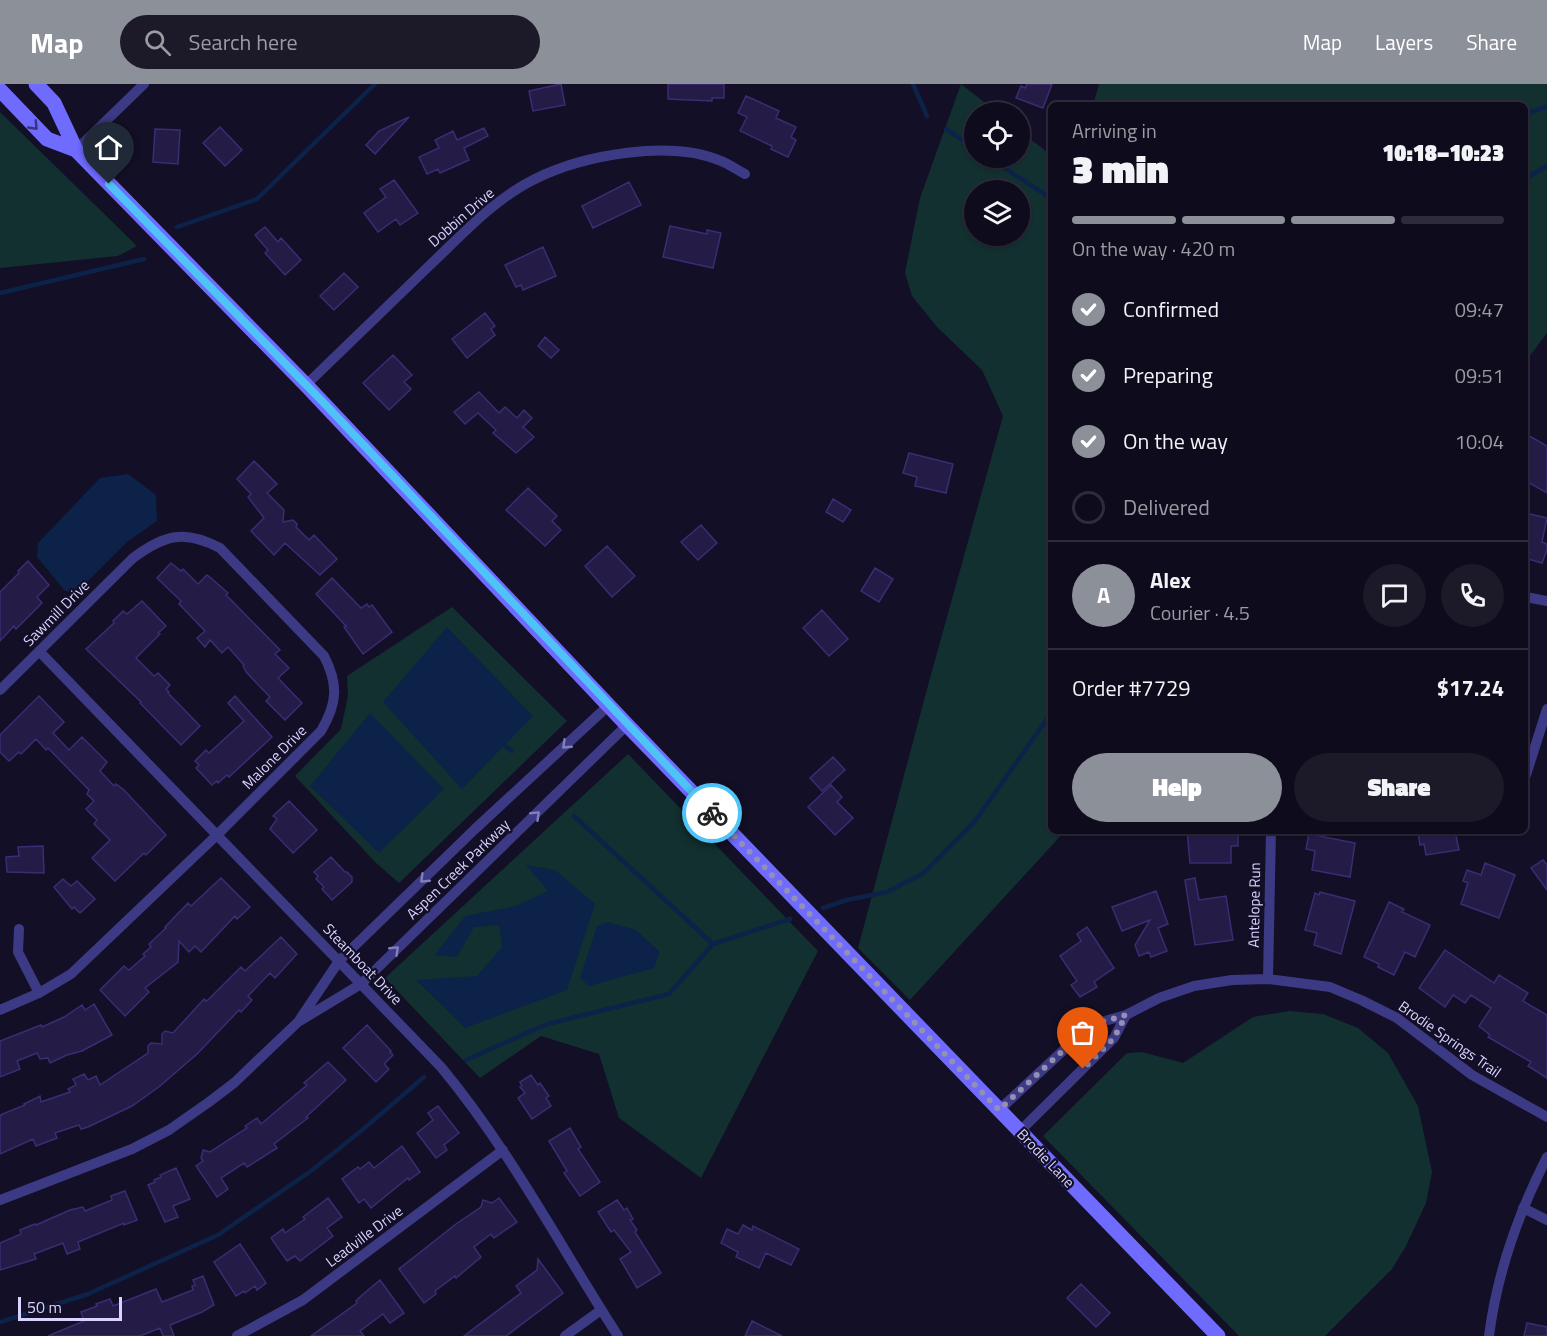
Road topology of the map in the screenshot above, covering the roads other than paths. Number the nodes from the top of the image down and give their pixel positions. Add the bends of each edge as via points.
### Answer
1 (36, 84) edge
2 (144, 84) edge
3 (0, 90) edge
4 (76, 150) junction
5 (745, 174) dead end
6 (306, 385) junction
7 (133, 558) joint
8 (1528, 597) edge
9 (1547, 601) edge
10 (39, 651) junction
11 (0, 690) edge
12 (609, 705) junction
13 (1547, 709) edge
14 (627, 724) junction
15 (1528, 769) edge
16 (218, 834) junction
17 (1271, 834) edge
18 (19, 929) dead end
19 (339, 962) junction
20 (1268, 979) junction
21 (361, 984) junction
22 (39, 993) junction
23 (0, 1010) edge
24 (1126, 1015) junction
25 (298, 1022) junction
26 (999, 1110) junction
27 (1547, 1117) edge
28 (1020, 1131) junction
29 (503, 1150) junction
30 (1547, 1157) edge
31 (0, 1200) edge
32 (1523, 1208) junction
33 (1547, 1220) edge
34 (601, 1310) junction
35 (237, 1336) edge
36 (565, 1336) edge
37 (618, 1336) edge
38 (1218, 1336) edge
39 (1489, 1336) edge

1 - 4 main road, Brodie Lane via 54,103
2 - 4 street
3 -> 4 main road, Brodie Lane via 47,139
4 - 6 main road, Brodie Lane
5 - 6 street, Dobbin Drive via 720,160 700,155 624,152 576,162 534,179 487,210
6 - 12 main road, Brodie Lane
7 - 10 street, Sawmill Drive
7 - 16 street, Malone Drive via 150,545 176,536 220,548 324,656 331,670 334,701 321,731
8 - 9 street
10 - 11 street, Sawmill Drive
10 - 16 street, Steamboat Drive
12 - 14 main road, Brodie Lane
12 -> 19 street, Aspen Creek Parkway
13 - 15 street
21 -> 14 street, Aspen Creek Parkway
14 - 26 main road, Brodie Lane
16 - 19 street, Steamboat Drive
16 - 22 street, Malone Drive via 78,968
17 - 20 street, Antelope Run
18 - 22 street via 18,952
19 - 21 street, Steamboat Drive
19 - 25 street, Aspen Creek Parkway
20 - 24 street, Brodie Springs Trail via 1194,986
20 - 27 street, Brodie Springs Trail via 1330,987 1361,1000 1397,1018 1472,1075
21 - 25 street, Aspen Creek Parkway
21 - 29 street, Steamboat Drive via 441,1067
22 - 23 street, Malone Drive
24 - 26 street, Brodie Springs Trail via 1083,1032
24 - 28 street via 1114,1038
25 - 31 street, Aspen Creek Parkway via 234,1083 169,1130 132,1149
26 - 28 main road, Brodie Lane
28 - 38 main road, Brodie Lane
29 - 34 street, Steamboat Drive
29 - 35 street, Leadville Drive via 303,1300
30 - 32 street
32 - 33 street
32 - 39 street via 1498,1282
34 - 36 street
34 - 37 street, Steamboat Drive

